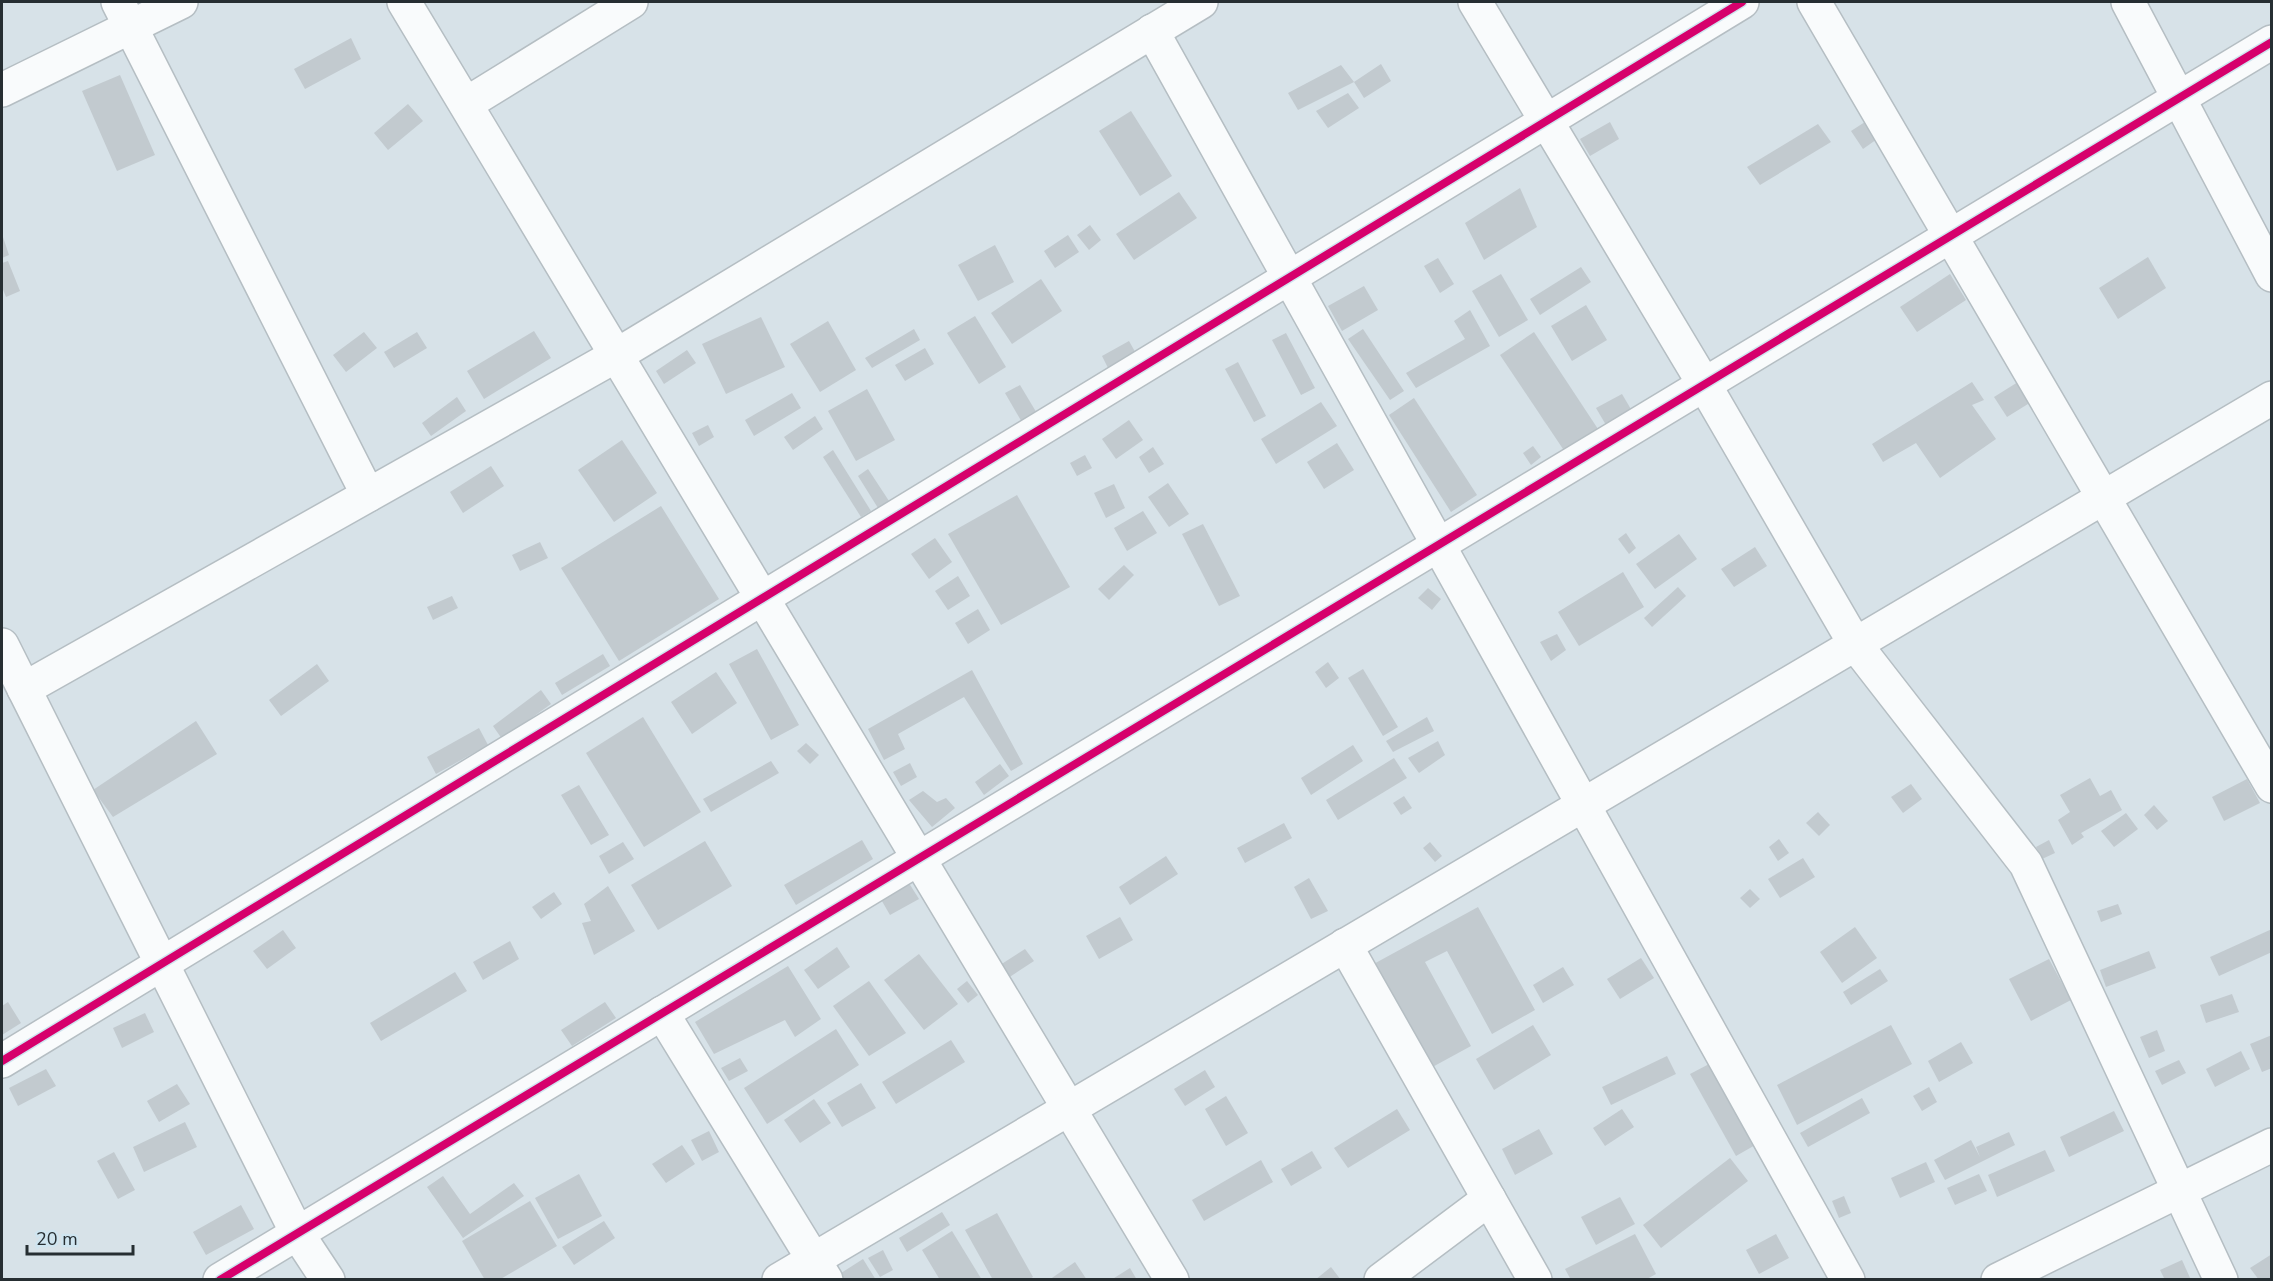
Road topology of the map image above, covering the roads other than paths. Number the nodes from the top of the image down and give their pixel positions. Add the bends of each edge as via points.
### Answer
1 (181, 2) edge
2 (404, 2) edge
3 (631, 2) edge
4 (1201, 2) edge
5 (1475, 2) edge
6 (1742, 2) edge
7 (1814, 2) edge
8 (2128, 2) edge
9 (124, 14) edge
10 (1152, 31) junction
11 (2271, 42) edge
12 (2, 90) edge
13 (2178, 98) junction
14 (466, 104) junction
15 (1546, 121) junction
16 (1951, 236) junction
17 (2271, 275) edge
18 (1290, 278) junction
19 (616, 355) junction
20 (1704, 384) junction
21 (2271, 398) edge
22 (368, 495) junction
23 (2103, 497) junction
24 (1438, 544) junction
25 (762, 598) junction
26 (1855, 644) junction
27 (2, 645) edge
28 (24, 689) junction
29 (2271, 786) edge
30 (1583, 805) junction
31 (918, 858) junction
32 (1345, 945) junction
33 (162, 964) junction
34 (662, 1013) junction
35 (2, 1061) edge
36 (1069, 1108) junction
37 (2271, 1145) edge
38 (2179, 1190) junction
39 (1490, 1199) junction
40 (297, 1233) junction
41 (820, 1269) edge
42 (220, 1280) edge
43 (328, 1280) edge
44 (779, 1280) edge
45 (1172, 1280) edge
46 (1381, 1280) edge
47 (1535, 1280) edge
48 (1848, 1280) edge
49 (1998, 1280) edge
50 (2221, 1280) edge

1 - 9 street
2 - 14 street
3 - 14 street
4 - 10 street
5 - 15 street
6 - 15 street
7 - 16 street
8 - 13 street
9 - 12 street
9 - 22 street
10 - 18 street
10 - 19 street
11 - 13 street
13 - 16 street
13 - 17 street
14 - 19 street
15 - 18 street
15 - 20 street
16 - 20 street
16 - 23 street
18 - 24 street
18 - 25 street
19 - 22 street
19 - 25 street
20 - 24 street
20 - 26 street
21 - 23 street
22 - 28 street
23 - 26 street
23 - 29 street
24 - 30 street
24 - 31 street
25 - 31 street
25 - 33 street
26 - 30 street
26 - 38 street via 2026,864
27 - 28 street
28 - 33 street
30 - 32 street
30 - 48 street
31 - 34 street
31 - 36 street
32 - 36 street
32 - 39 street
33 - 35 street
33 - 40 street
34 - 40 street
34 - 41 street
36 - 41 street
36 - 45 street
37 - 38 street
38 - 49 street
38 - 50 street
39 - 46 street
39 - 47 street
40 - 42 street
40 - 43 street
41 - 44 street

